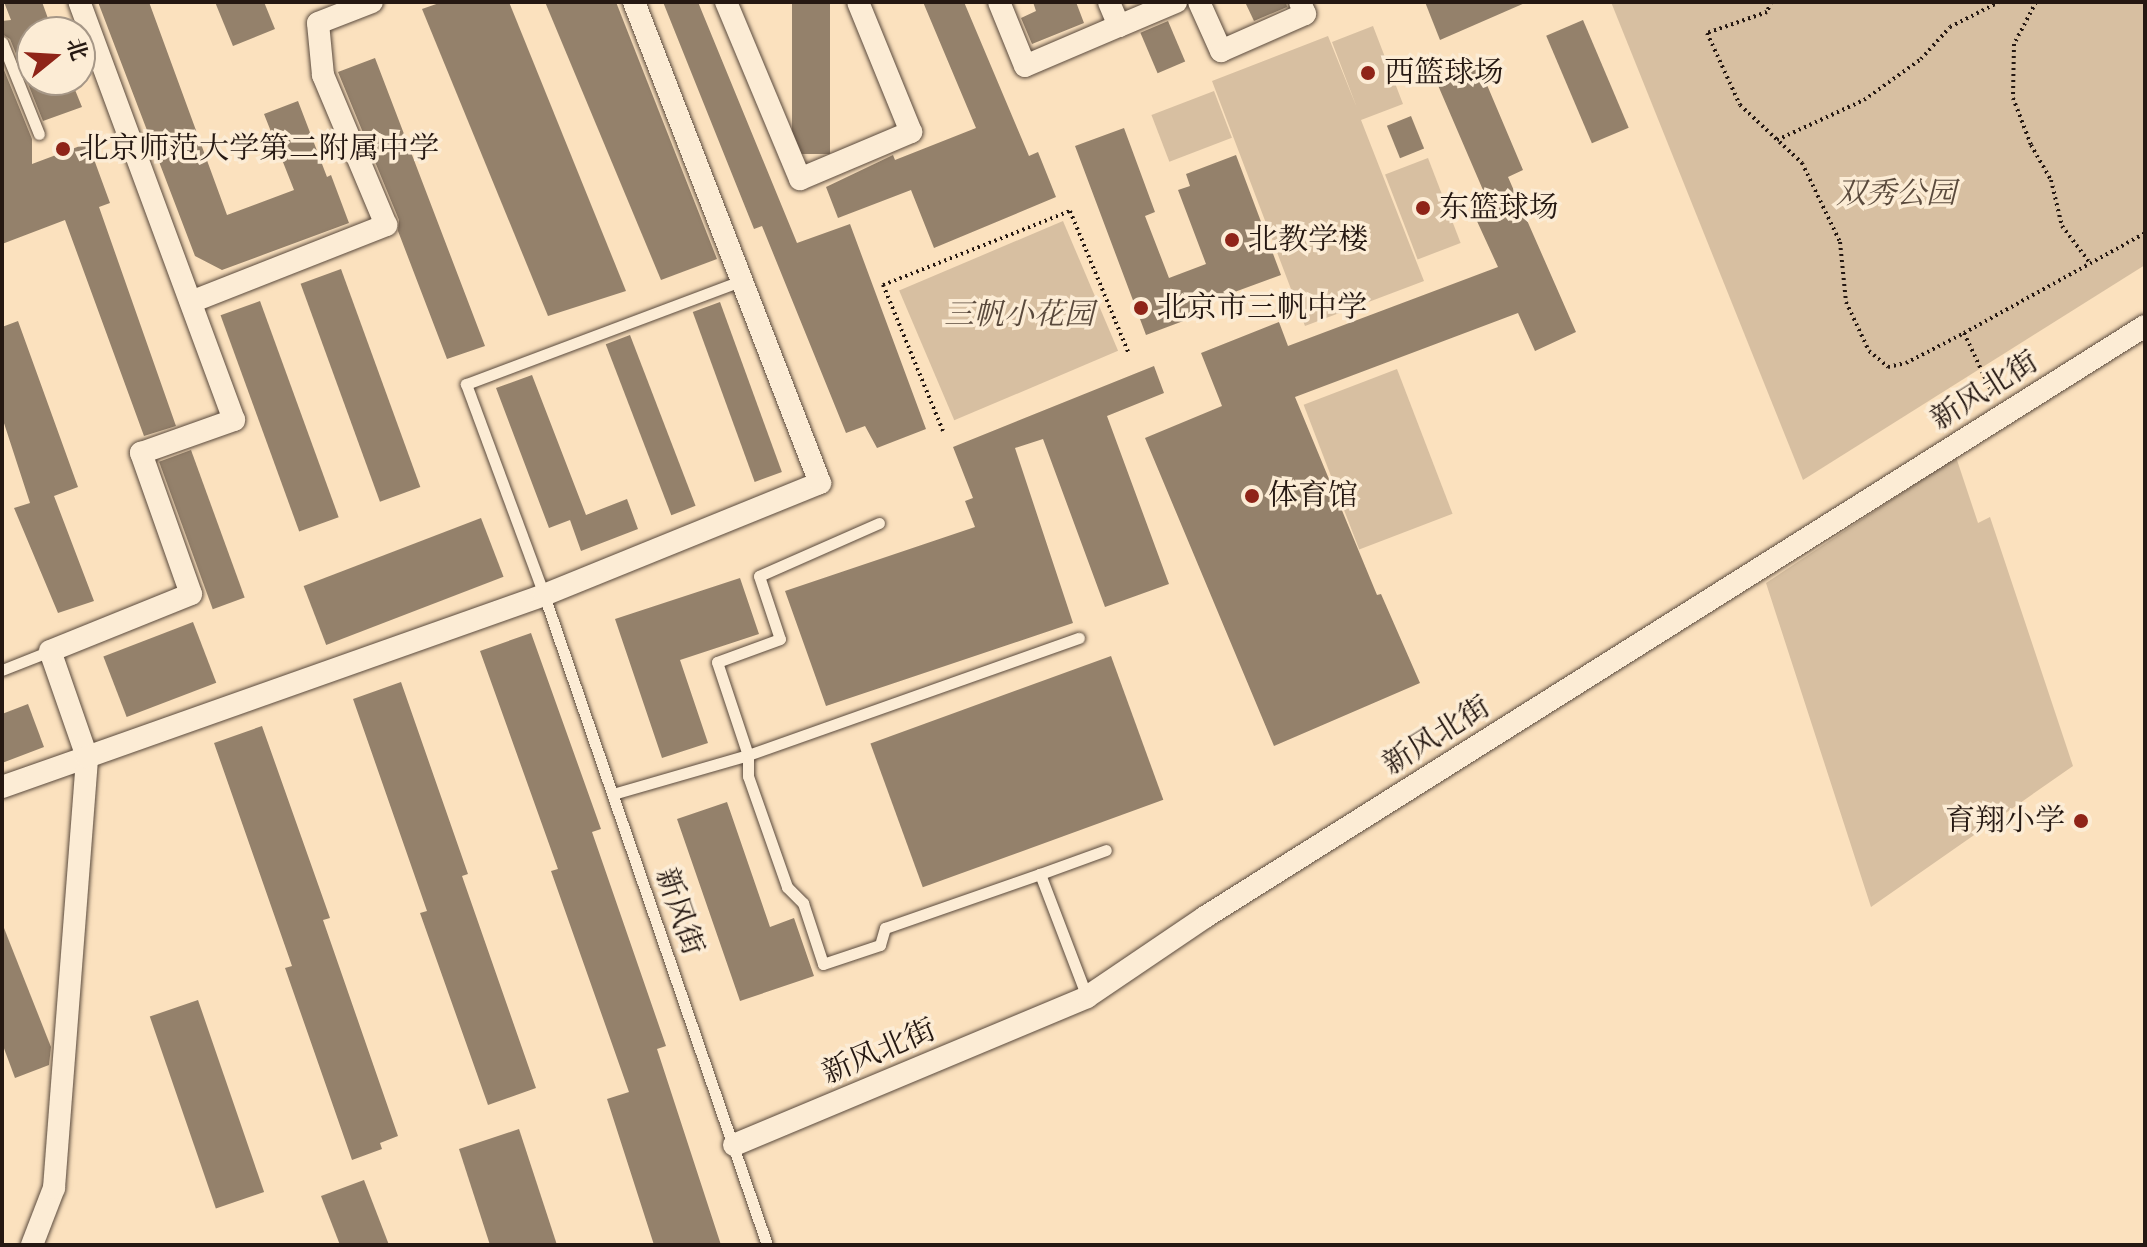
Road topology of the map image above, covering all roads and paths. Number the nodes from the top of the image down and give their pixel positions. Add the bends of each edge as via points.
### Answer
1 (79, 2) edge
2 (372, 2) edge
3 (634, 2) edge
4 (726, 2) edge
5 (858, 2) edge
6 (999, 2) edge
7 (1109, 2) edge
8 (1176, 2) edge
9 (1199, 2) edge
10 (1300, 2) edge
11 (1771, 2) edge
12 (1999, 2) edge
13 (2036, 2) edge
14 (1119, 26) junction
15 (2, 42) edge
16 (39, 134) dead end
17 (1777, 140) junction
18 (2145, 233) edge
19 (2090, 263) junction
20 (743, 280) junction
21 (191, 302) junction
22 (2145, 326) edge
23 (1964, 333) junction
24 (1129, 354) dead end
25 (2002, 416) junction
26 (943, 431) dead end
27 (879, 523) dead end
28 (544, 595) junction
29 (1079, 638) dead end
30 (50, 651) junction
31 (2, 670) edge
32 (748, 755) junction
33 (87, 757) junction
34 (2, 787) edge
35 (613, 794) junction
36 (1106, 850) dead end
37 (1040, 874) junction
38 (1087, 997) junction
39 (734, 1145) junction
40 (32, 1245) edge
41 (767, 1245) edge

1 - 21 street
2 - 21 street via 318,23 323,75 386,225
3 - 20 street
4 - 5 street via 800,179 911,132
6 - 14 street via 1025,66
7 - 14 street
8 - 14 street
9 - 10 street via 1221,51 1305,14
11 - 17 path via 1767,12 1707,33 1740,105
12 - 17 path via 1950,27 1921,59 1864,100
13 - 19 path via 2014,44 2013,98 2051,180 2062,226
15 - 16 lane
17 - 23 path via 1802,163 1840,242 1846,302 1869,351 1888,367
18 - 19 path
19 - 23 path
20 - 28 street via 820,483
20 - 28 lane, 新风街 via 466,384
21 - 30 street via 234,420 141,453 191,594
22 - 25 street, 新风北街
23 - 25 path
24 - 26 path via 1070,211 883,285
25 - 38 street, 新风北街 via 1205,917
27 - 32 lane via 759,576 780,639 717,662
28 - 33 street
28 - 35 lane, 新风街
29 - 32 lane
30 - 31 lane
30 - 33 street
32 - 35 lane
32 - 37 lane via 748,776 787,887 803,903 823,964 880,945 885,928
33 - 34 street
33 - 40 street via 54,1188
35 - 39 lane, 新风街
36 - 37 lane
37 - 38 lane
38 - 39 street, 新风北街
39 - 41 lane, 新风街

